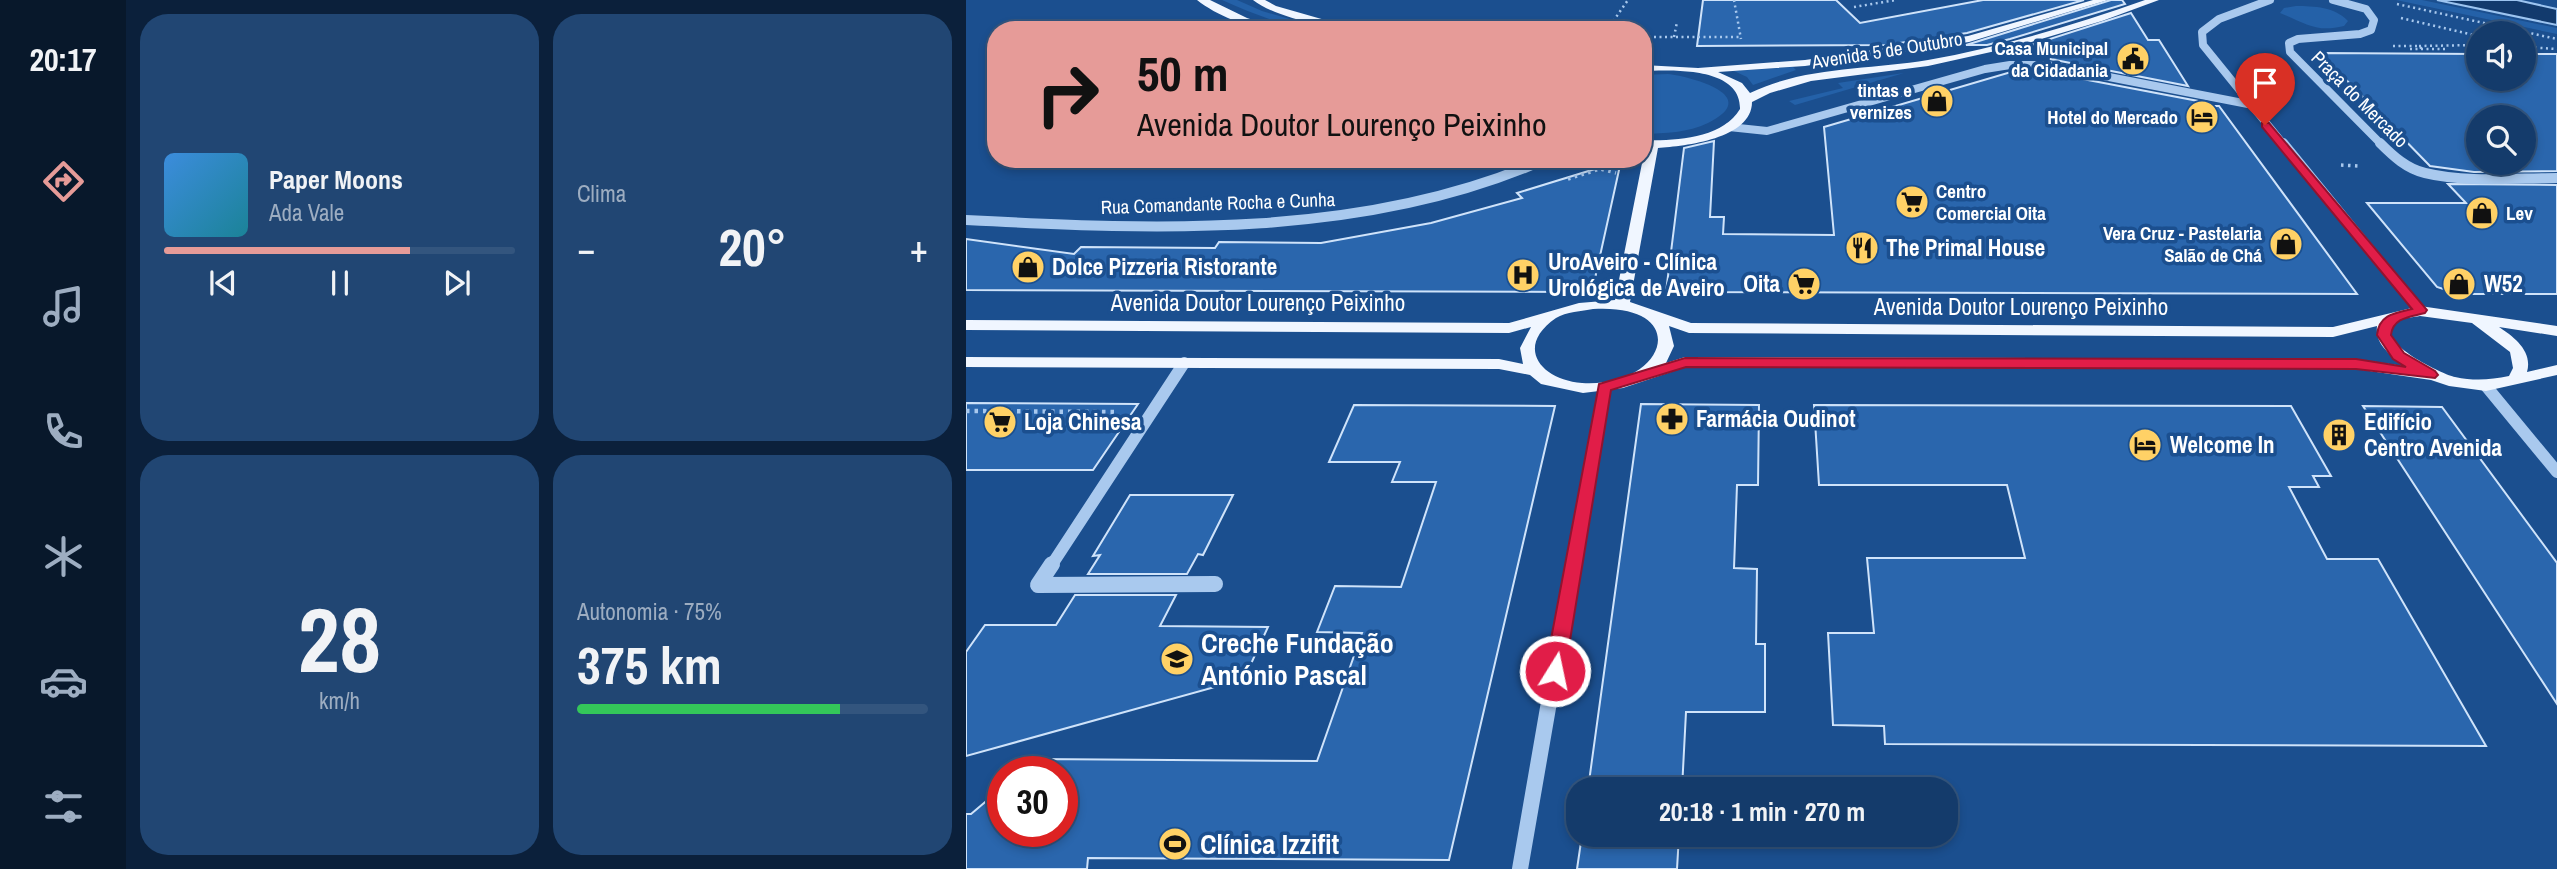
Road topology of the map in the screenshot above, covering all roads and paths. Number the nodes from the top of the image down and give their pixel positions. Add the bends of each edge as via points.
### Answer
1 (1202, 0) edge
2 (1258, 0) edge
3 (1628, 0) edge
4 (1734, 0) edge
5 (1896, 0) edge
6 (2103, 0) edge
7 (2154, 0) edge
8 (2270, 0) edge
9 (2333, 0) edge
10 (2390, 3) dead end
11 (1854, 7) dead end
12 (2403, 19) dead end
13 (1247, 21) edge
14 (1322, 21) edge
15 (1613, 21) edge
16 (1677, 22) dead end
17 (2466, 33) edge
18 (1652, 37) edge
19 (1674, 37) junction
20 (1741, 37) junction
21 (2557, 38) edge
22 (2466, 45) edge
23 (2418, 46) dead end
24 (2536, 48) edge
25 (2410, 49) dead end
26 (2445, 49) dead end
27 (2557, 49) edge
28 (1744, 51) dead end
29 (1652, 68) edge
30 (1702, 70) junction
31 (1746, 100) junction
32 (2248, 104) junction
33 (1729, 127) junction
34 (1652, 144) edge
35 (1529, 168) edge
36 (1644, 168) edge
37 (2557, 178) edge
38 (966, 220) edge
39 (1622, 305) junction
40 (2420, 310) junction
41 (1651, 315) junction
42 (2460, 316) junction
43 (1549, 318) junction
44 (2392, 318) junction
45 (966, 325) edge
46 (2557, 331) edge
47 (966, 362) edge
48 (1184, 363) junction
49 (2557, 370) edge
50 (1535, 371) junction
51 (2430, 375) junction
52 (1640, 377) junction
53 (2517, 377) junction
54 (2486, 386) junction
55 (1604, 387) junction
56 (966, 411) edge
57 (1121, 412) dead end
58 (2557, 472) edge
59 (1215, 584) dead end
60 (1520, 869) edge

1 - 13 main road
2 - 14 main road
3 - 15 path
4 - 20 path
5 - 11 path
6 - 30 main road, Avenida 5 de Outubro via 1969,39 1805,63
7 - 31 main road, Avenida 5 de Outubro via 1992,50 1817,78 1763,89
8 - 32 street via 2219,19 2202,32 2203,46
9 - 37 street, Praça do Mercado via 2366,9 2374,20 2371,30 2298,39 2289,43 2290,52 2397,160 2423,173 2455,177
10 - 21 path
12 - 17 path
16 - 19 path
18 - 19 path
19 - 20 path
20 - 28 path
22 - 23 path
24 - 27 path
25 - 26 path
29 - 30 main road
30 - 31 main road via 1740,88
31 - 33 main road via 1746,109
32 - 33 street via 2047,65 2010,65 1767,131
32 - 40 street
33 - 34 main road via 1695,139
35 - 38 street, Rua Comandante Rocha e Cunha via 1440,198 1299,220 1080,226
36 - 39 main road
39 - 41 main road, Avenida Doutor Lourenço Peixinho
39 - 43 main road, Avenida Doutor Lourenço Peixinho via 1584,305
40 - 42 main road, Avenida Doutor Lourenço Peixinho
40 - 44 main road, Avenida Doutor Lourenço Peixinho
41 - 44 main road, Avenida Doutor Lourenço Peixinho via 1689,328 2333,332
41 - 52 main road via 1663,325 1668,338 1666,352
42 - 46 main road, Avenida Doutor Lourenço Peixinho
42 - 53 main road, Avenida Doutor Lourenço Peixinho via 2497,332 2516,349 2523,368
43 - 45 main road, Avenida Doutor Lourenço Peixinho via 1509,328
43 - 50 main road, Avenida Doutor Lourenço Peixinho via 1527,344 1527,358
44 - 51 main road via 2385,326 2389,345 2398,356
47 - 48 main road
48 - 50 main road via 1499,364
48 - 59 street via 1038,585
49 - 53 main road
50 - 55 main road via 1564,385
51 - 52 main road via 2356,364 1685,362
51 - 54 main road
52 - 55 main road
53 - 54 main road
54 - 58 street
55 - 60 street
56 - 57 path

